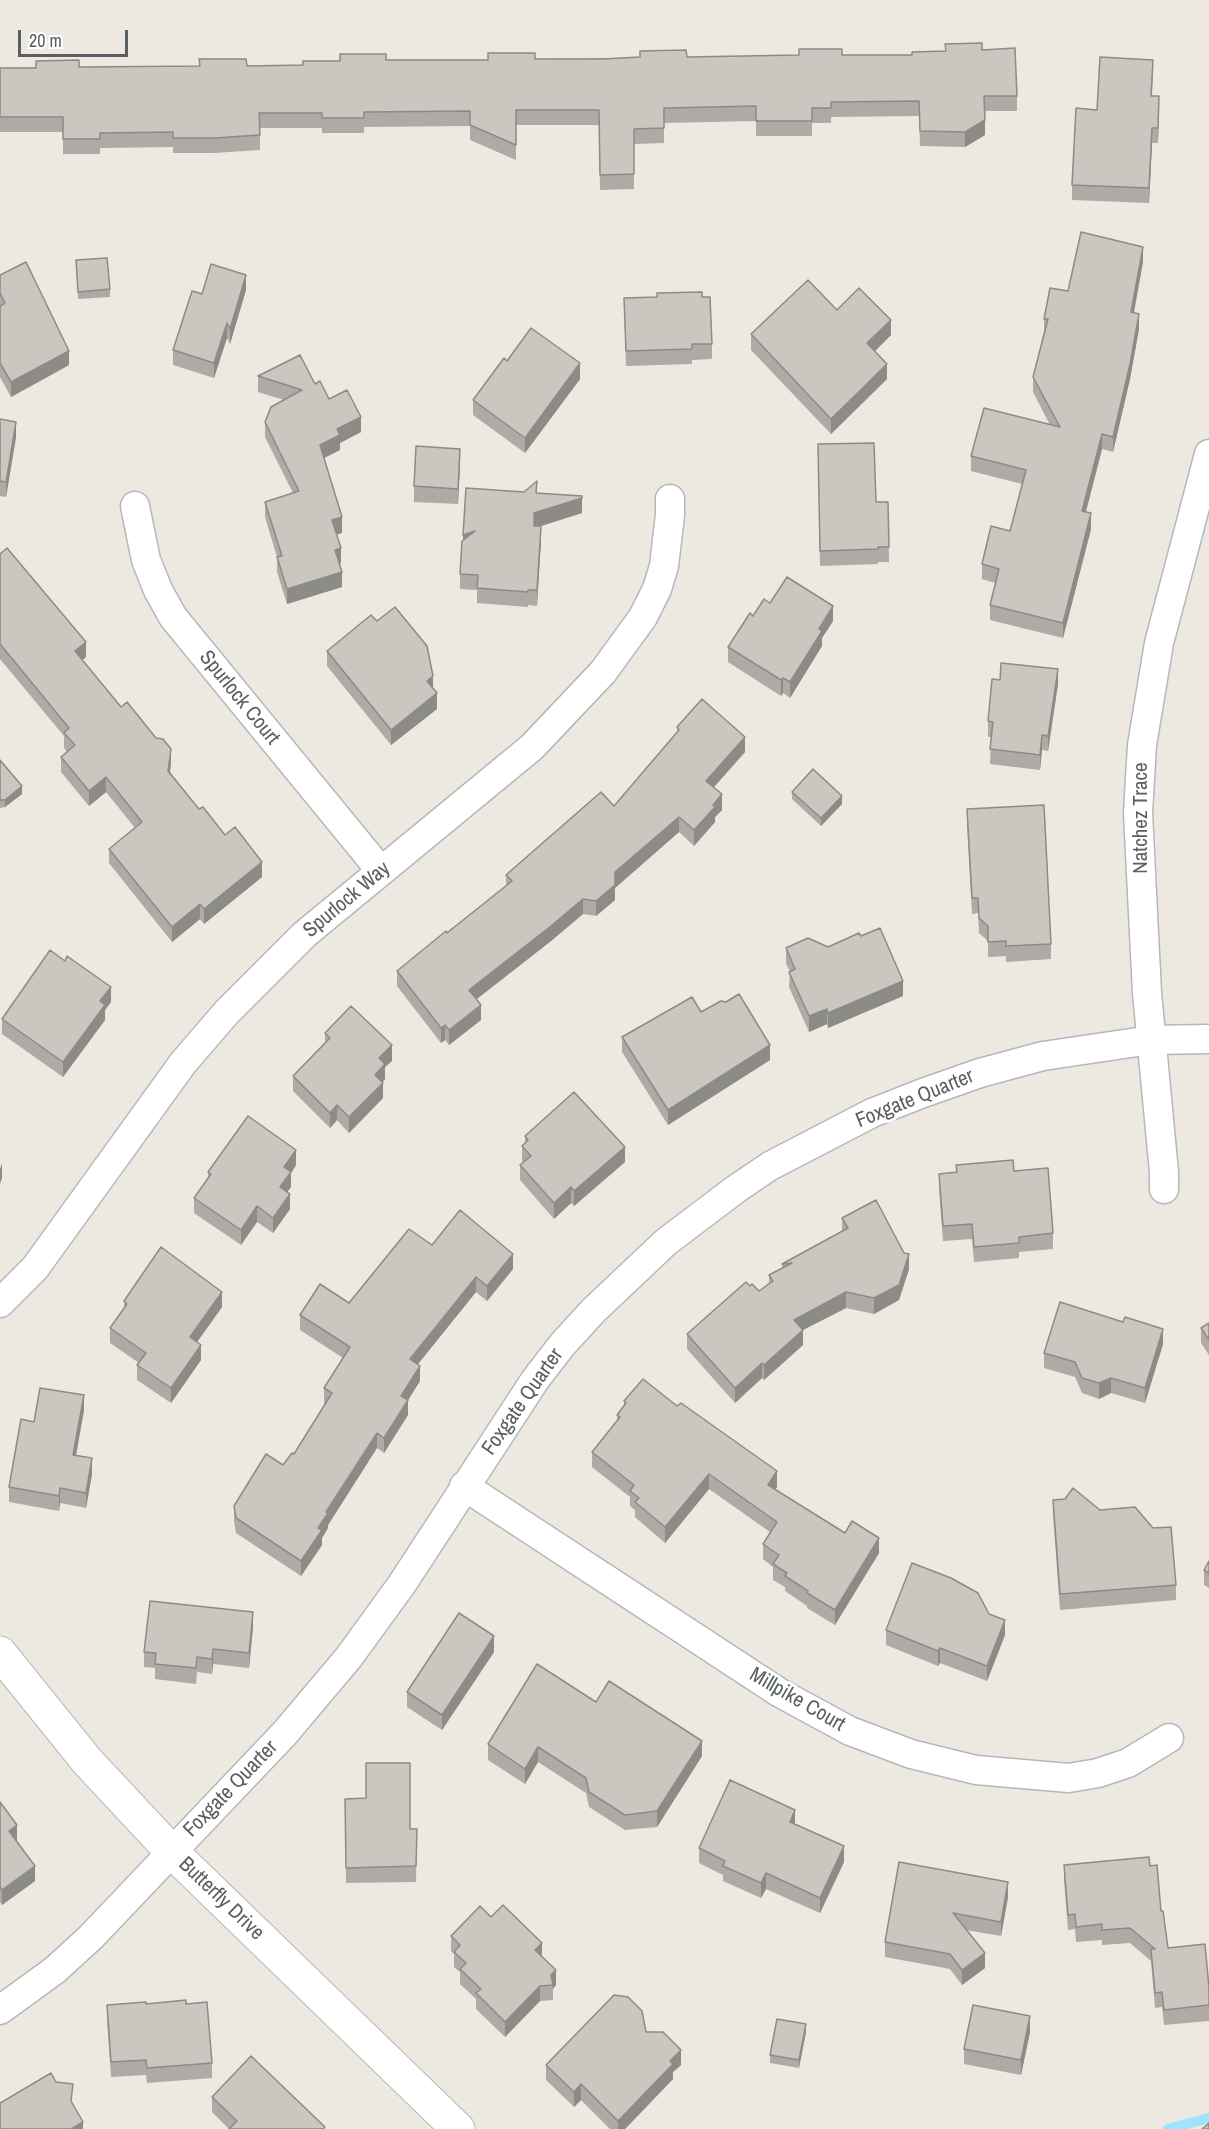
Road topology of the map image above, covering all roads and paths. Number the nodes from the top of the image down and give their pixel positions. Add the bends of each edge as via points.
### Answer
1 (1209, 454) edge
2 (669, 500) dead end
3 (135, 506) dead end
4 (381, 871) junction
5 (1209, 1039) edge
6 (1151, 1040) junction
7 (1164, 1189) dead end
8 (0, 1303) edge
9 (464, 1486) junction
10 (0, 1653) edge
11 (1169, 1738) dead end
12 (171, 1851) junction
13 (0, 2010) edge
14 (458, 2129) edge

1 - 6 street, Natchez Trace via 1159,643 1142,745 1138,813
2 - 4 street, Spurlock Way via 664,566 657,589 643,617 603,672 532,747
3 - 4 street, Spurlock Court via 146,560 173,617
4 - 8 street, Spurlock Way via 304,934 226,1013 183,1063 35,1268
5 - 6 street, Foxgate Quarter
6 - 7 street, Natchez Trace
6 - 9 street, Foxgate Quarter via 1043,1056 980,1073 872,1113 770,1166 666,1242 593,1311 535,1380
9 - 11 street, Millpike Court via 780,1693 850,1731 911,1754 976,1770 1069,1778 1128,1763
9 - 12 street, Foxgate Quarter via 402,1584 349,1657 285,1733
10 - 12 street, Butterfly Drive via 87,1761
12 - 13 street, Foxgate Quarter via 62,1963
12 - 14 street, Butterfly Drive

